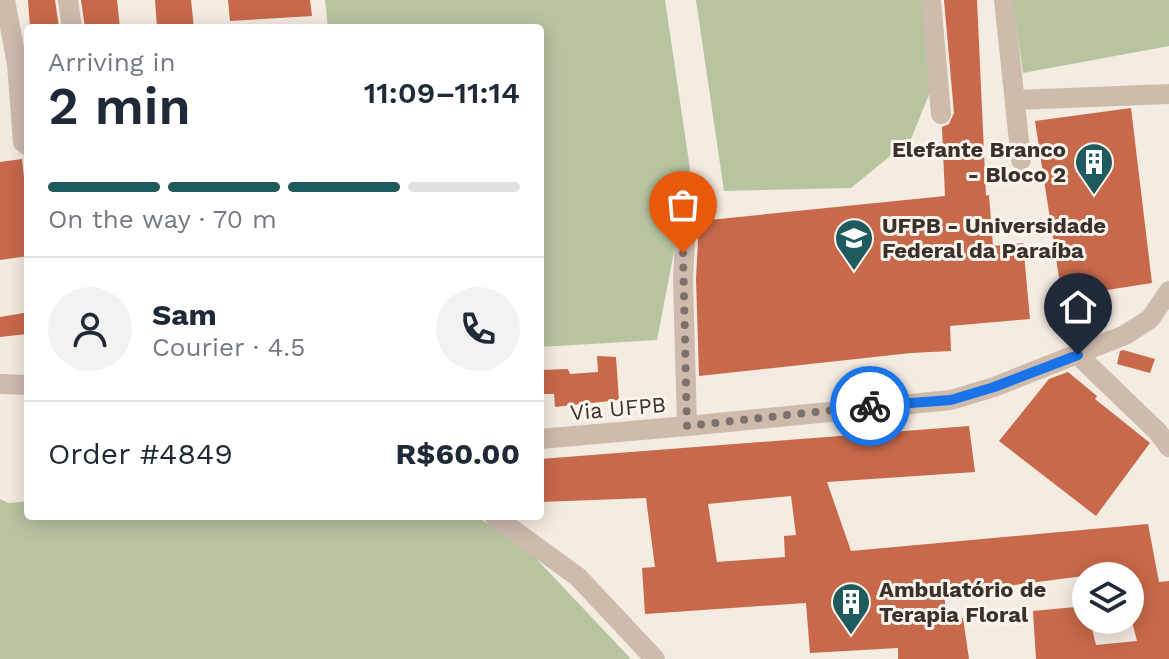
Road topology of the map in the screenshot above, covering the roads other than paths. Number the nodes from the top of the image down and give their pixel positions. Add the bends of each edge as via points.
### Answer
1 (5, 0) edge
2 (68, 0) edge
3 (931, 0) edge
4 (1004, 0) edge
5 (71, 24) edge
6 (1169, 94) edge
7 (1015, 100) junction
8 (941, 114) dead end
9 (24, 143) edge
10 (1021, 160) dead end
11 (686, 221) dead end
12 (1169, 291) edge
13 (1078, 355) junction
14 (0, 384) edge
15 (24, 385) edge
16 (687, 426) junction
17 (544, 439) edge
18 (1169, 447) edge
19 (500, 520) edge
20 (655, 659) edge

1 - 9 lane
2 - 5 lane
3 - 8 lane
4 - 7 lane
6 - 7 lane
7 - 10 lane
11 - 16 lane, Via UFPB
12 - 13 lane via 1150,319
13 - 16 lane via 951,400
13 - 18 lane
14 - 15 lane
16 - 17 lane, Via UFPB
19 - 20 lane via 578,577

